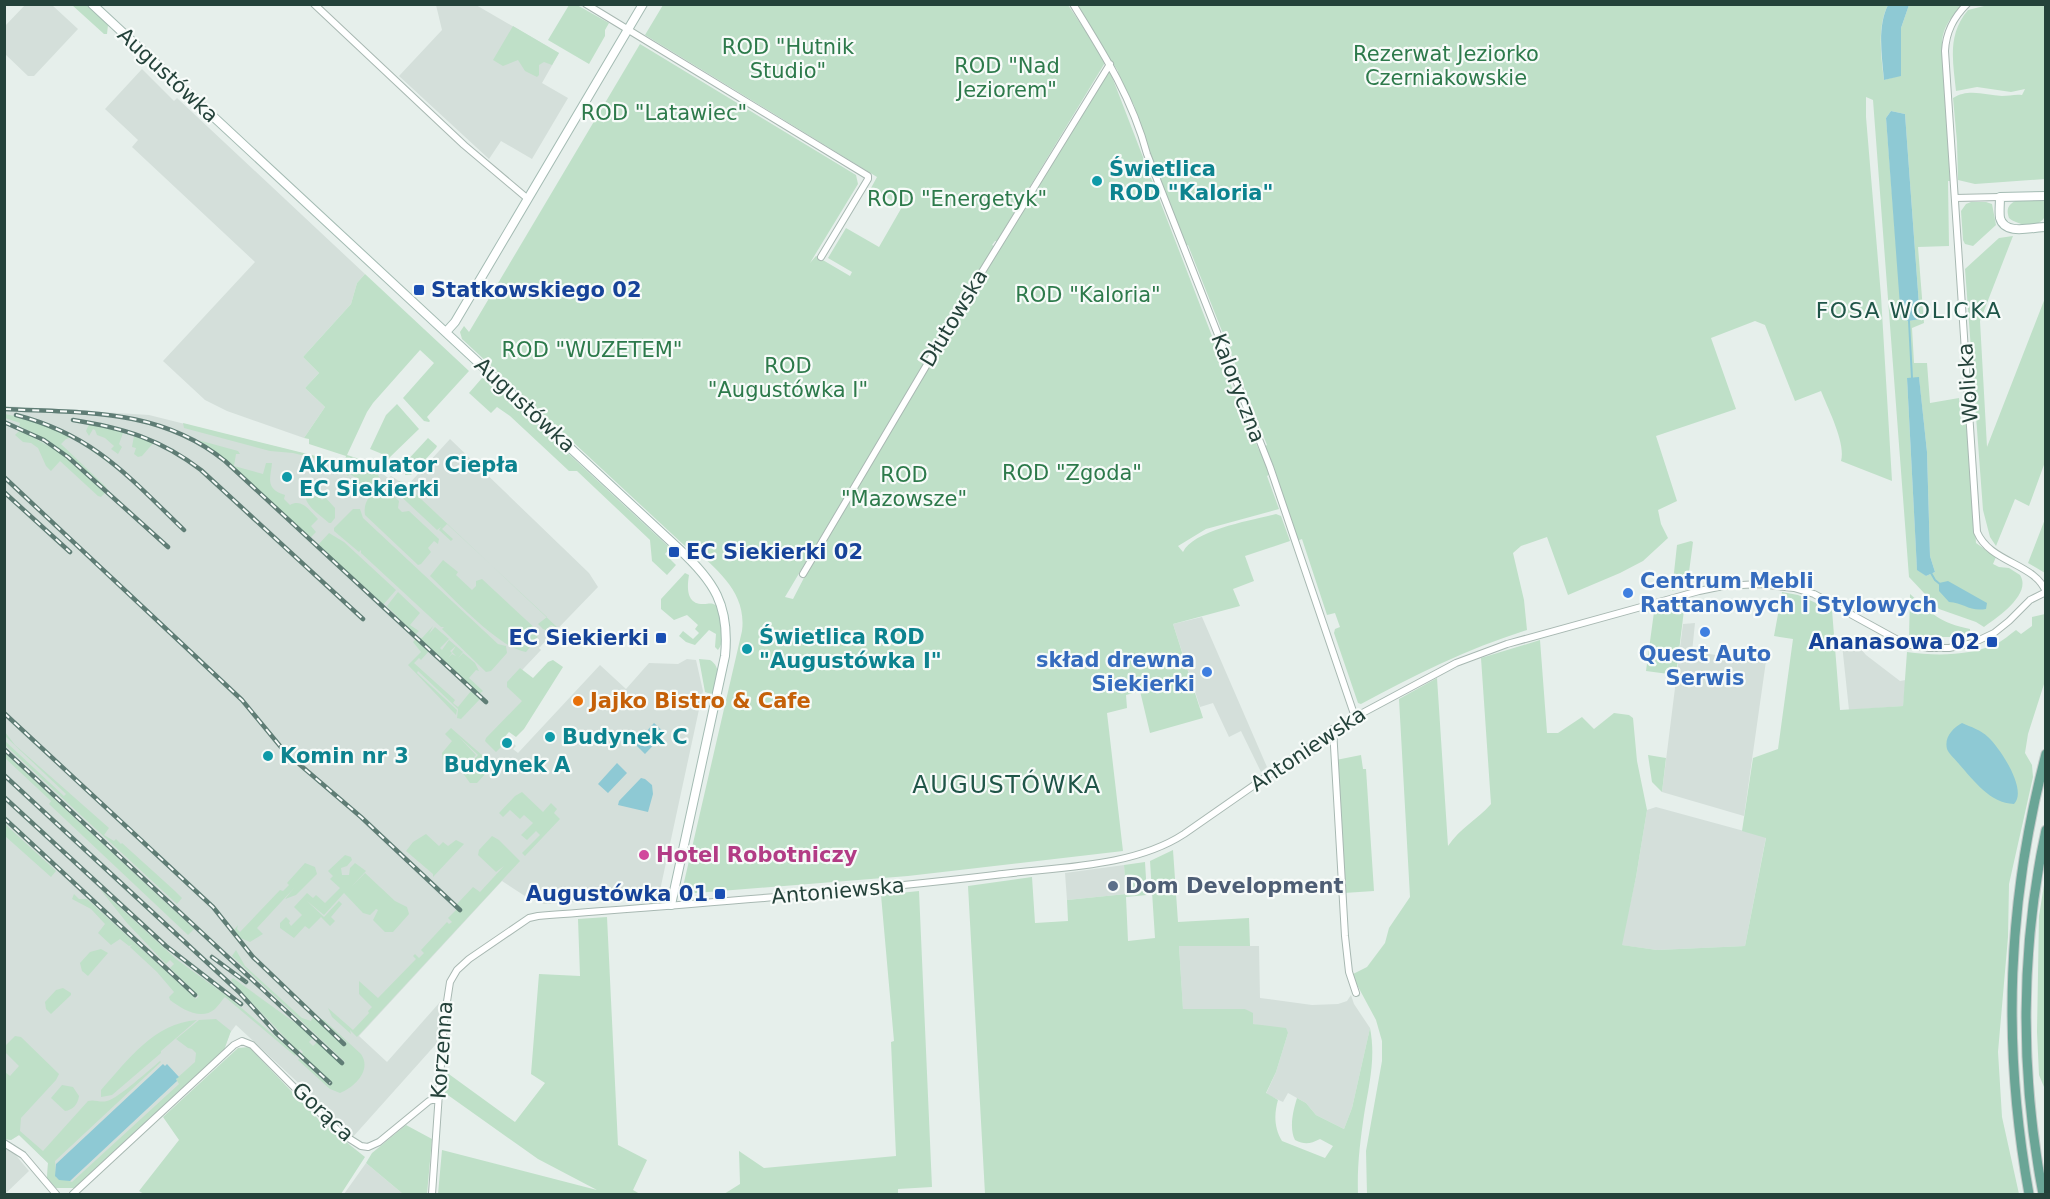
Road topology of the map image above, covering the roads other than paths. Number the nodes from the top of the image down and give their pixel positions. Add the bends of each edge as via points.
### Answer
1 (92, 4) edge
2 (314, 4) edge
3 (586, 4) edge
4 (644, 4) edge
5 (1073, 4) edge
6 (1967, 4) edge
7 (628, 30) junction
8 (1110, 64) junction
9 (2046, 192) edge
10 (2027, 196) junction
11 (2046, 196) edge
12 (2000, 197) junction
13 (1955, 198) junction
14 (528, 199) junction
15 (2046, 227) edge
16 (821, 257) dead end
17 (446, 332) junction
18 (803, 574) dead end
19 (2046, 592) edge
20 (1355, 717) junction
21 (1333, 729) junction
22 (2046, 754) edge
23 (2046, 830) edge
24 (671, 905) junction
25 (538, 915) joint
26 (1356, 993) dead end
27 (439, 1098) junction
28 (4, 1143) edge
29 (56, 1194) edge
30 (73, 1194) edge
31 (432, 1194) edge
32 (2029, 1194) edge
33 (2043, 1194) edge

1 - 17 street, Augustówka
2 - 14 street via 464,145
3 - 7 street
4 - 7 street
5 - 8 street, Kaloryczna
6 - 13 street, Wolicka via 1950,26 1945,51
7 - 14 street
7 - 16 street via 868,177
8 - 18 street, Dłutowska
8 - 20 street, Kaloryczna via 1132,108 1154,174 1270,467
9 - 10 street
10 - 11 street
10 - 12 street
12 - 13 street
12 - 15 street via 2000,219 2010,229
13 - 19 street, Wolicka via 1977,532 1988,549 2037,578
14 - 17 street
17 - 24 street, Augustówka via 692,561 719,598 726,631 725,656
19 - 20 street, Antoniewska via 2030,600 1985,638 1939,649 1905,644 1805,591 1772,584 1723,586 1485,651
20 - 21 street, Antoniewska
21 - 24 street, Antoniewska via 1184,834 1141,855 876,889
21 - 26 street via 1345,936
22 - 32 main road via 2025,841 2014,941 2011,1028 2018,1124
23 - 33 main road via 2036,884 2026,1025 2029,1094
24 - 25 street, Antoniewska
25 - 27 street, Korzenna via 469,959 453,975 445,1002
27 - 30 street, Gorąca via 429,1101 379,1142 361,1146 342,1134 252,1045 242,1041
27 - 31 street, Korzenna
28 - 29 street via 23,1155

